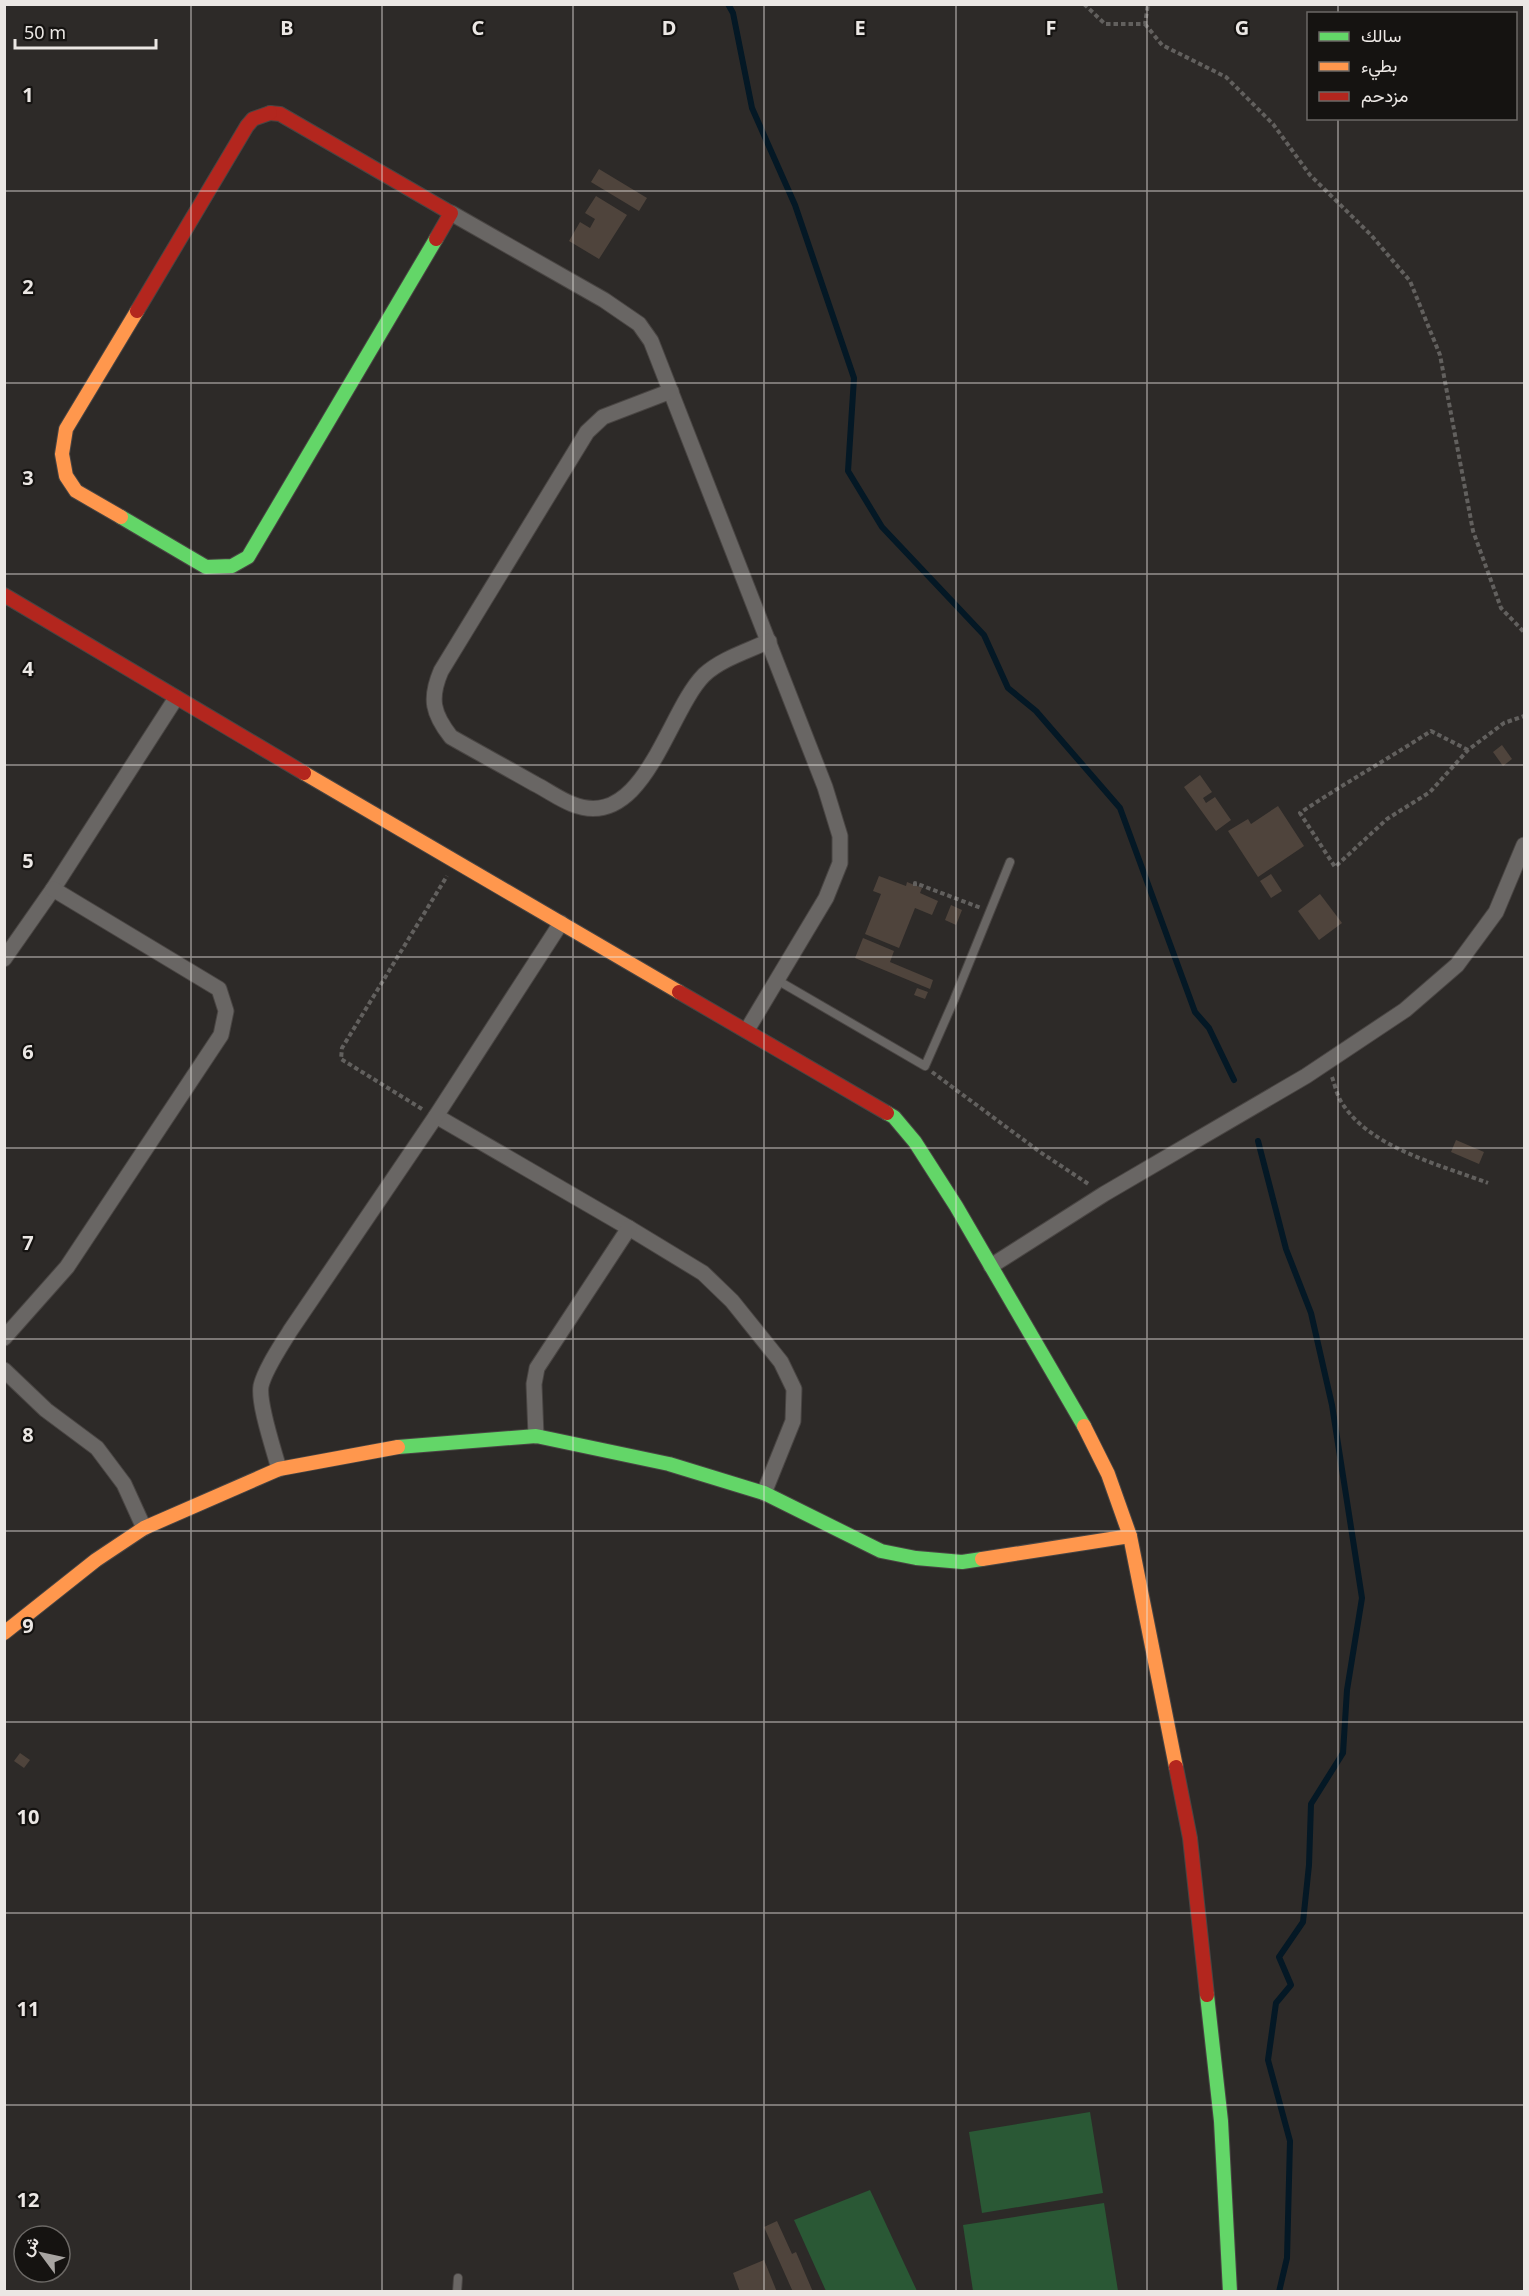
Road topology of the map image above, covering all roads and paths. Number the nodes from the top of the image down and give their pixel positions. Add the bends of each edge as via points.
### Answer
1 (1084, 4) edge
2 (1148, 4) edge
3 (1145, 24) junction
4 (451, 213) junction
5 (671, 392) junction
6 (4, 595) edge
7 (1524, 632) edge
8 (769, 641) junction
9 (176, 698) junction
10 (1524, 716) edge
11 (1468, 750) junction
12 (1524, 845) edge
13 (456, 862) junction
14 (1010, 862) dead end
15 (915, 885) dead end
16 (53, 889) junction
17 (990, 912) junction
18 (561, 923) junction
19 (4, 960) edge
20 (777, 980) junction
21 (747, 1030) junction
22 (1327, 1062) junction
23 (925, 1066) junction
24 (436, 1116) junction
25 (1488, 1183) dead end
26 (1104, 1194) junction
27 (629, 1228) junction
28 (991, 1266) junction
29 (4, 1338) edge
30 (4, 1370) edge
31 (536, 1436) junction
32 (279, 1469) junction
33 (764, 1493) junction
34 (144, 1528) junction
35 (1130, 1536) junction
36 (4, 1633) edge
37 (458, 2278) dead end
38 (457, 2292) edge
39 (1230, 2292) edge

1 - 3 path via 1105,24
2 - 3 path
3 - 7 path via 1162,45 1226,77 1273,124 1310,175 1371,235 1410,281 1440,355 1473,531 1502,608
4 - 4 street via 280,114 270,112 253,119 66,429 61,449 66,478 76,491 206,567 230,568 245,561
4 - 5 street via 639,324 651,341
5 - 8 street
5 - 8 street via 603,417 587,432 441,671 433,707 451,737 573,804 597,808 627,796 704,675
6 - 9 street
8 - 20 street via 840,836 840,863 826,898
9 - 13 street
9 - 16 street
10 - 11 path via 1504,723
11 - 11 path via 1430,792 1387,819 1335,867 1300,813 1431,731
12 - 22 street via 1496,912 1457,965 1405,1010
13 - 18 street
13 - 24 path via 342,1048 341,1059
14 - 17 lane
15 - 17 path
16 - 19 street
16 - 29 street via 219,990 226,1011 221,1035 67,1268
17 - 23 lane
18 - 21 street
18 - 24 street
20 - 21 street
20 - 23 lane
21 - 28 street via 894,1117 915,1142
22 - 25 path via 1342,1103 1368,1132
22 - 26 street
23 - 26 path via 1040,1152
24 - 27 street
24 - 32 street via 290,1331 261,1386
26 - 28 street
27 - 31 street via 537,1368
27 - 33 street via 703,1273 732,1301 781,1362 794,1389 793,1421
28 - 35 street via 1076,1409 1108,1474
30 - 34 street via 46,1410 97,1448 124,1484
31 - 32 street via 398,1447
31 - 33 street via 669,1464
32 - 34 street
33 - 35 street via 881,1551 916,1558 962,1562
34 - 36 street via 96,1560
35 - 39 street via 1190,1838 1221,2121
37 - 38 lane

